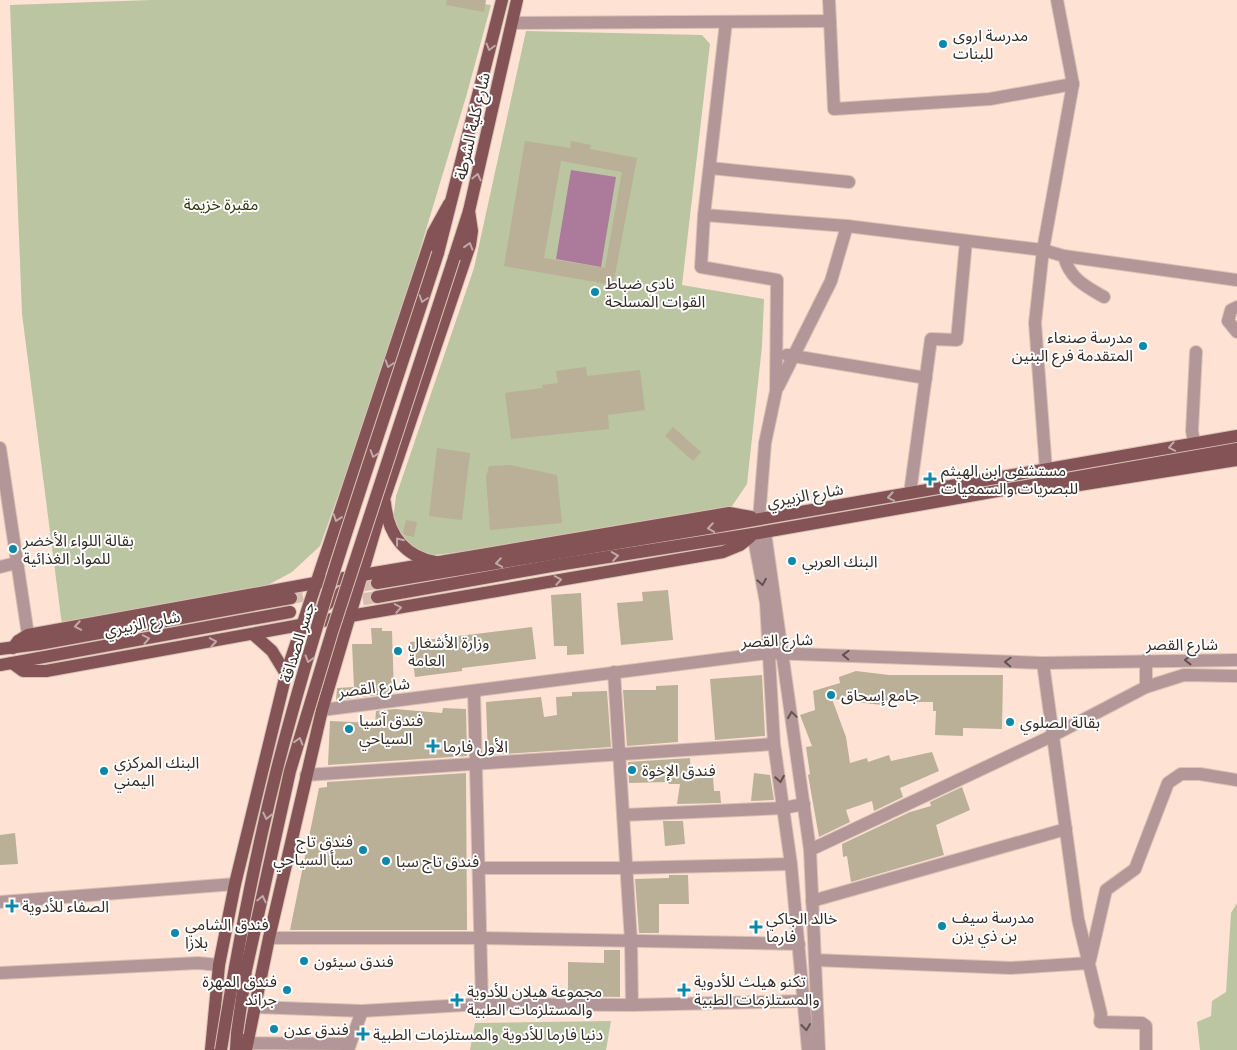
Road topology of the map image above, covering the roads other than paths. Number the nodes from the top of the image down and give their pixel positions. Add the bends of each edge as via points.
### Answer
1 (502, 0) edge
2 (517, 0) edge
3 (829, 0) edge
4 (1057, 0) edge
5 (830, 21) junction
6 (512, 22) junction
7 (726, 22) junction
8 (1073, 84) junction
9 (710, 168) junction
10 (849, 182) dead end
11 (449, 204) junction
12 (469, 210) junction
13 (704, 215) junction
14 (847, 226) junction
15 (966, 240) junction
16 (1043, 250) junction
17 (438, 252) joint
18 (1064, 256) junction
19 (454, 258) joint
20 (1237, 280) edge
21 (1104, 297) dead end
22 (1237, 307) edge
23 (1237, 332) edge
24 (1196, 352) dead end
25 (777, 354) junction
26 (794, 355) junction
27 (926, 378) junction
28 (776, 391) junction
29 (1237, 436) edge
30 (1194, 442) junction
31 (0, 448) edge
32 (1237, 449) edge
33 (1237, 460) edge
34 (1046, 470) junction
35 (910, 493) junction
36 (385, 496) junction
37 (759, 519) junction
38 (813, 524) junction
39 (759, 533) junction
40 (16, 563) junction
41 (440, 563) junction
42 (0, 566) edge
43 (361, 575) junction
44 (315, 583) junction
45 (377, 583) tunnel mouth
46 (378, 597) tunnel mouth
47 (291, 598) tunnel mouth
48 (332, 600) junction
49 (290, 612) tunnel mouth
50 (350, 616) junction
51 (302, 626) junction
52 (28, 635) junction
53 (254, 635) junction
54 (6, 648) edge
55 (768, 653) junction
56 (784, 653) junction
57 (1146, 660) junction
58 (1237, 660) edge
59 (1043, 663) junction
60 (6, 664) edge
61 (614, 672) junction
62 (286, 674) junction
63 (1237, 676) edge
64 (1146, 687) junction
65 (474, 691) junction
66 (322, 710) junction
67 (1054, 735) junction
68 (774, 744) junction
69 (619, 754) junction
70 (477, 765) junction
71 (306, 775) junction
72 (1237, 780) edge
73 (804, 804) junction
74 (784, 808) junction
75 (623, 815) junction
76 (1066, 830) junction
77 (810, 850) junction
78 (792, 864) junction
79 (479, 868) junction
80 (626, 868) junction
81 (235, 884) junction
82 (812, 901) junction
83 (0, 902) edge
84 (269, 938) junction
85 (480, 938) junction
86 (631, 941) junction
87 (799, 944) junction
88 (815, 960) junction
89 (1089, 963) junction
90 (219, 965) junction
91 (0, 973) edge
92 (803, 1001) junction
93 (482, 1004) junction
94 (632, 1005) junction
95 (255, 1006) junction
96 (362, 1011) junction
97 (241, 1044) edge
98 (349, 1047) edge
99 (211, 1050) edge
100 (221, 1050) edge
101 (808, 1050) edge
102 (819, 1050) edge
103 (1146, 1050) edge

1 -> 11 main road, شارع كلية الشرطة
2 - 6 main road, شارع كلية الشرطة
3 - 5 street
4 - 8 street
5 - 7 street
5 - 8 street via 834,109 990,98
6 - 7 street
12 -> 6 main road, شارع كلية الشرطة
7 - 9 street
8 - 16 street
9 - 10 street
9 - 13 street
11 - 17 main road, شارع كلية الشرطة
11 -> 44 main road via 433,233
12 - 19 main road, شارع كلية الشرطة
36 -> 12 main road via 470,244
13 - 14 street
13 - 25 street via 701,267 777,280
14 - 15 street
14 - 26 street via 831,281
15 - 16 street
15 - 27 street via 957,340 931,339
16 - 18 street
16 - 34 street via 1035,323
17 -> 100 main road, جسر الصداقة, bridge via 316,631 277,769 233,975
18 - 20 street
18 - 21 street via 1067,269 1082,284
97 -> 19 main road, جسر الصداقة, bridge via 246,970 290,772 332,632
22 - 23 street via 1231,310 1228,321
24 - 30 street
25 - 26 street
25 - 28 street
26 - 27 street
26 - 28 street
27 - 35 street
28 - 37 street via 765,444
29 - 30 main road, شارع الزبيري
30 -> 34 main road, شارع الزبيري
31 - 40 street
32 - 38 main road, شارع الزبيري
33 - 38 main road, شارع الزبيري via 859,524
34 - 35 main road, شارع الزبيري
35 -> 37 main road, شارع الزبيري
41 -> 36 main road via 412,554 400,544 386,517
36 - 43 main road
37 - 41 main road via 730,513
37 -> 45 main road, شارع الزبيري
38 - 39 main road, شارع الزبيري
46 -> 39 main road, شارع الزبيري
50 -> 39 main road via 723,552
39 -> 55 street
39 - 56 street
40 - 42 street
40 - 52 street
41 - 43 main road
43 - 44 main road
43 - 48 main road
43 - 50 main road
44 - 48 main road
44 - 51 main road
44 -> 52 main road
47 - 54 main road, شارع الزبيري
48 - 50 main road
48 - 51 main road
60 -> 49 main road, شارع الزبيري
50 - 51 main road
50 - 66 main road
51 - 53 main road
51 - 62 main road
52 - 54 main road
60 -> 53 main road via 23,671 46,672
53 - 62 main road via 272,651
55 - 56 street, شارع القصر
55 - 61 street, شارع القصر
55 - 68 street
59 -> 56 street, شارع القصر
73 -> 56 street
58 -> 57 street, شارع القصر
57 - 59 street, شارع القصر
57 - 64 street
59 - 67 street
61 - 65 street, شارع القصر
61 - 69 street
62 - 81 main road
63 - 64 street, شارع القصر via 1184,675
64 - 67 street, شارع القصر
65 - 66 street, شارع القصر
65 - 70 street
66 - 71 main road
67 - 76 street
67 - 77 street, شارع القصر
68 - 69 street
68 -> 74 street
69 - 70 street
69 - 75 street
70 - 71 street
70 - 79 street
71 - 84 main road
72 - 89 street via 1181,774 1168,783 1136,868 1106,890
73 - 74 street
73 - 77 street
74 - 75 street
74 - 78 street
75 - 80 street
76 - 82 street
76 - 89 street via 1078,919
77 - 82 street
78 - 80 street
78 - 87 street
79 - 80 street
79 - 85 street
80 - 86 street
81 - 83 street
81 - 90 main road
82 - 88 street
84 - 85 street
84 - 95 main road
85 - 86 street
85 - 93 street
86 - 87 street
86 - 94 street
87 - 92 street
88 - 89 street via 1011,968
88 - 102 street
89 - 103 street via 1100,1022 1142,1023 1147,1031
90 - 91 street via 198,963
90 - 99 main road
92 - 94 street
92 -> 101 street
93 - 94 street
93 - 96 street
95 - 96 street
95 - 97 main road
96 - 98 street
97 - 98 street

